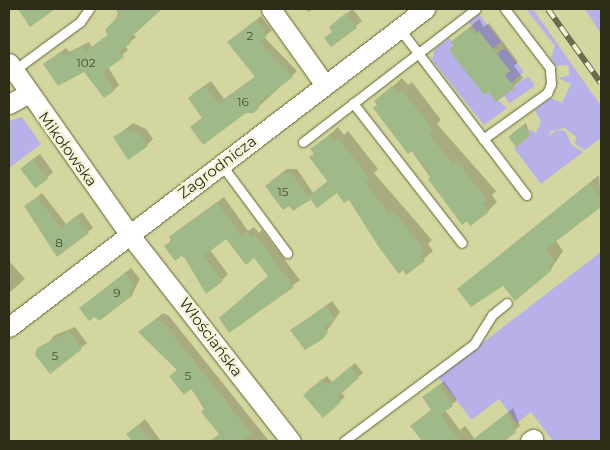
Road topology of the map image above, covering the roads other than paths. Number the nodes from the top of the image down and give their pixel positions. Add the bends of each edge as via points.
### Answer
1 (88, 9) edge
2 (271, 9) edge
3 (425, 9) edge
4 (476, 9) edge
5 (505, 9) edge
6 (399, 28) junction
7 (418, 53) junction
8 (11, 67) edge
9 (325, 85) junction
10 (27, 94) junction
11 (354, 103) junction
12 (9, 104) edge
13 (483, 138) junction
14 (302, 142) dead end
15 (221, 164) junction
16 (526, 195) dead end
17 (129, 234) junction
18 (462, 244) dead end
19 (287, 253) dead end
20 (507, 303) dead end
21 (9, 327) edge
22 (291, 441) edge
23 (344, 441) edge

1 - 8 lane via 80,22
2 - 9 street
3 - 6 street, Zagrodnicza
4 - 7 lane
5 - 13 lane via 550,68 552,84 547,93
6 - 7 lane
6 - 9 street, Zagrodnicza
7 - 11 lane
7 - 13 lane
8 - 10 street, Mikołowska
9 - 15 street, Zagrodnicza
10 - 12 street
10 - 17 street, Mikołowska
11 - 14 lane
11 - 18 lane
13 - 16 lane
15 - 17 street, Zagrodnicza
15 - 19 lane
17 - 21 street, Zagrodnicza
17 - 22 street, Włościańska
20 - 23 lane via 492,315 474,344

